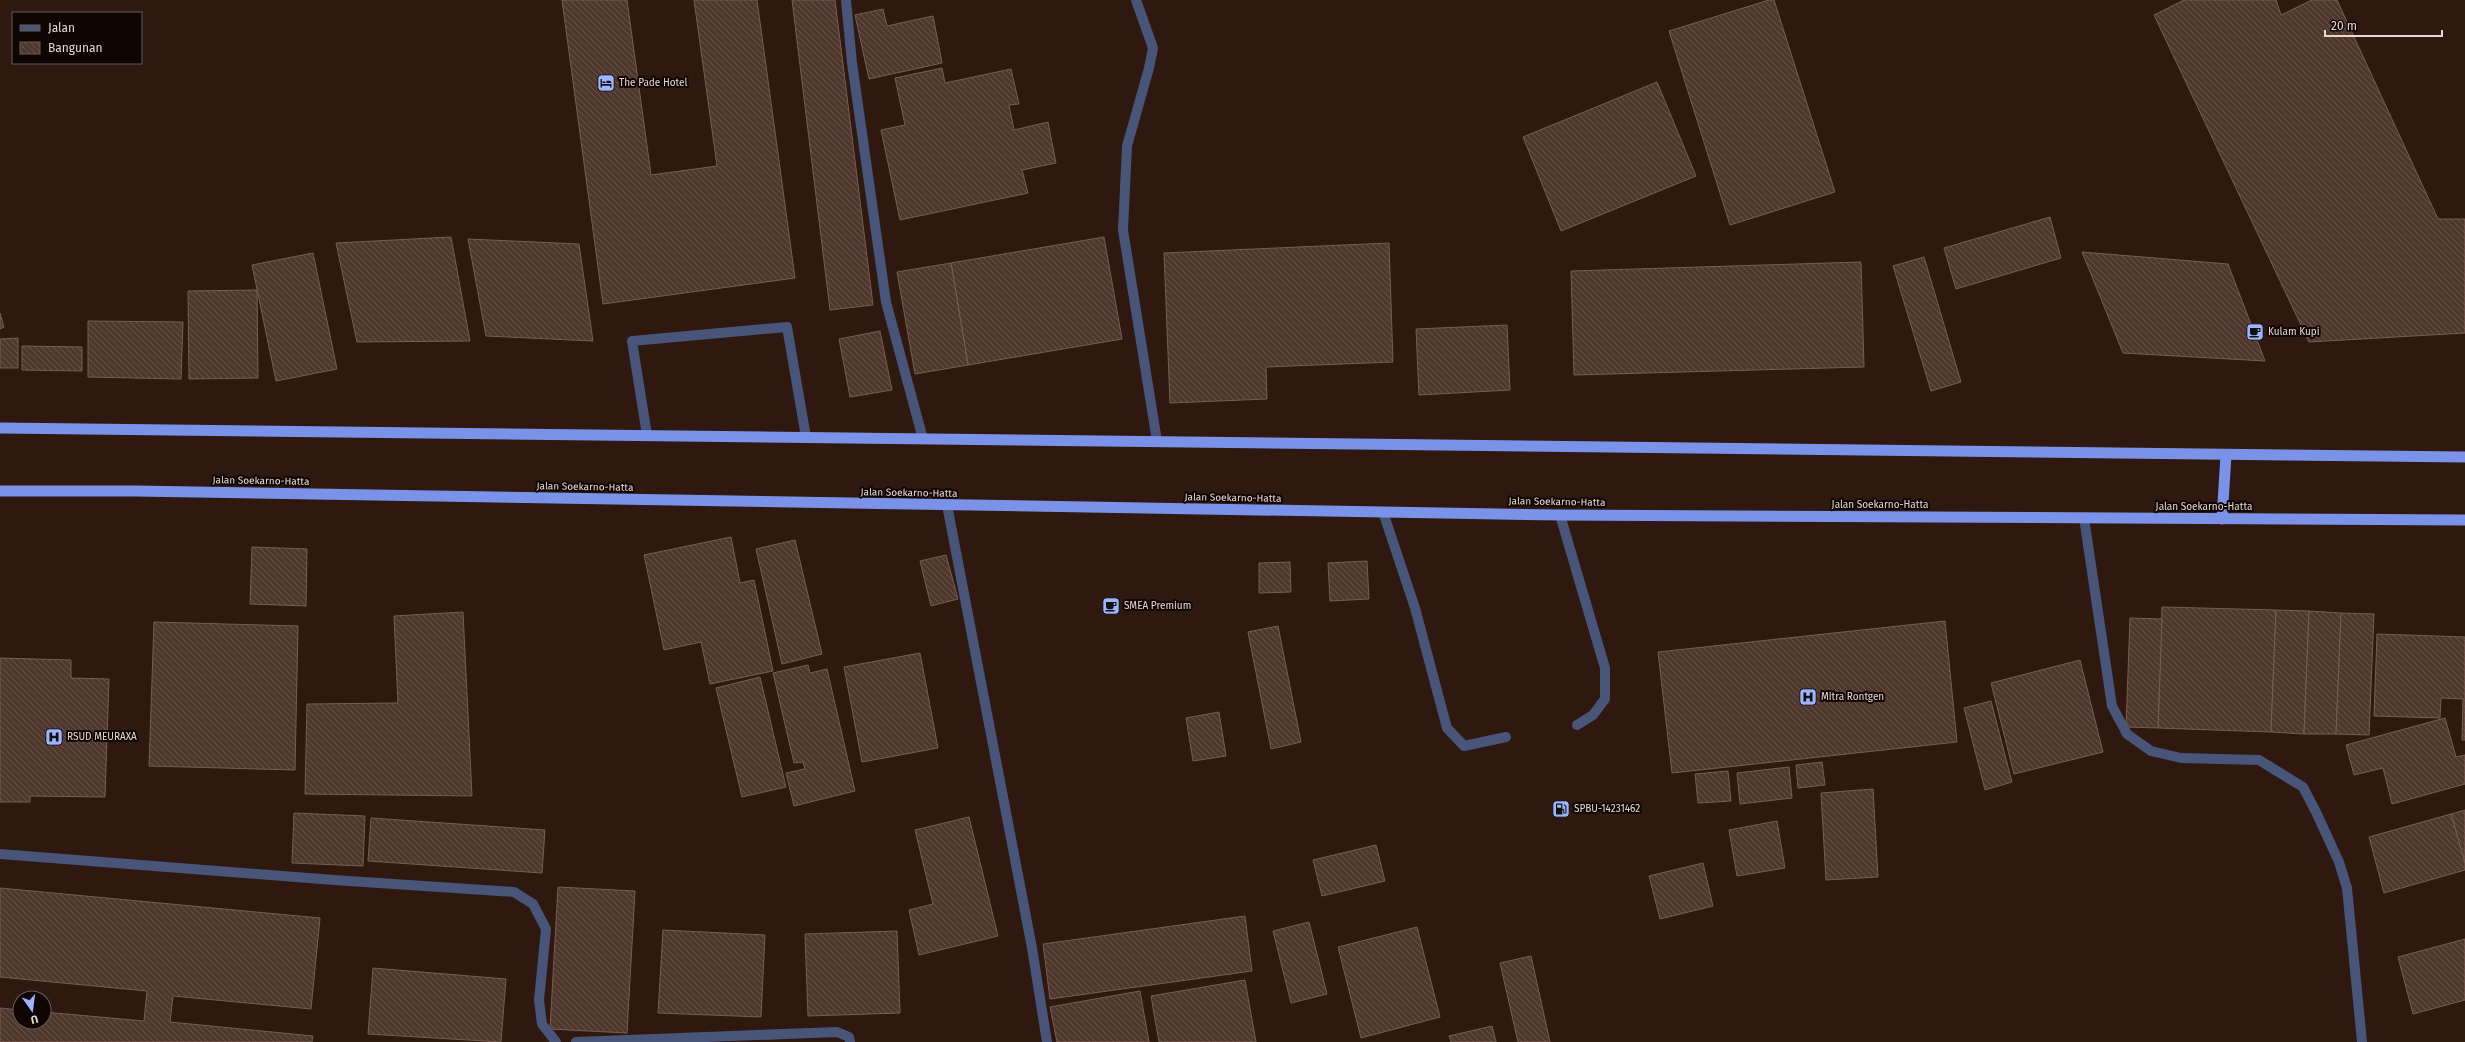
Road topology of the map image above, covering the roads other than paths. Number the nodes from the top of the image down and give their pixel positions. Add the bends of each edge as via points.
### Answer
1 (846, 0) edge
2 (1136, 0) edge
3 (0, 428) edge
4 (647, 435) junction
5 (806, 437) junction
6 (923, 438) junction
7 (1157, 441) junction
8 (2226, 455) junction
9 (2465, 457) edge
10 (0, 491) edge
11 (947, 505) junction
12 (1383, 512) junction
13 (1560, 514) junction
14 (2084, 518) junction
15 (2222, 519) junction
16 (2465, 520) edge
17 (1577, 725) dead end
18 (1506, 737) dead end
19 (0, 854) edge
20 (556, 1042) edge
21 (562, 1042) edge
22 (576, 1042) edge
23 (850, 1042) edge
24 (1047, 1042) edge
25 (2362, 1042) edge

1 - 6 street via 852,63 886,302
2 - 7 street via 1153,48 1127,146 1122,230
3 - 4 highway
4 - 5 highway
4 - 5 street via 632,341 787,327
5 - 6 highway
6 - 7 highway
7 - 8 highway
8 - 9 highway
8 - 15 highway
10 - 11 highway, Jalan Soekarno-Hatta via 136,491
11 - 12 highway, Jalan Soekarno-Hatta
11 - 24 street
12 - 13 highway, Jalan Soekarno-Hatta
12 - 18 street via 1415,608 1447,728 1464,746
13 - 14 highway, Jalan Soekarno-Hatta
13 - 17 street via 1605,668 1605,698 1593,715
14 - 15 highway, Jalan Soekarno-Hatta
14 - 25 street via 2112,706 2127,734 2151,751 2181,758 2259,760 2303,787 2339,862 2347,888 2353,927
15 - 16 highway, Jalan Soekarno-Hatta
19 - 20 street via 514,892 533,904 546,929 539,1000 542,1024
20 - 21 street
22 - 23 street via 837,1032 849,1037

